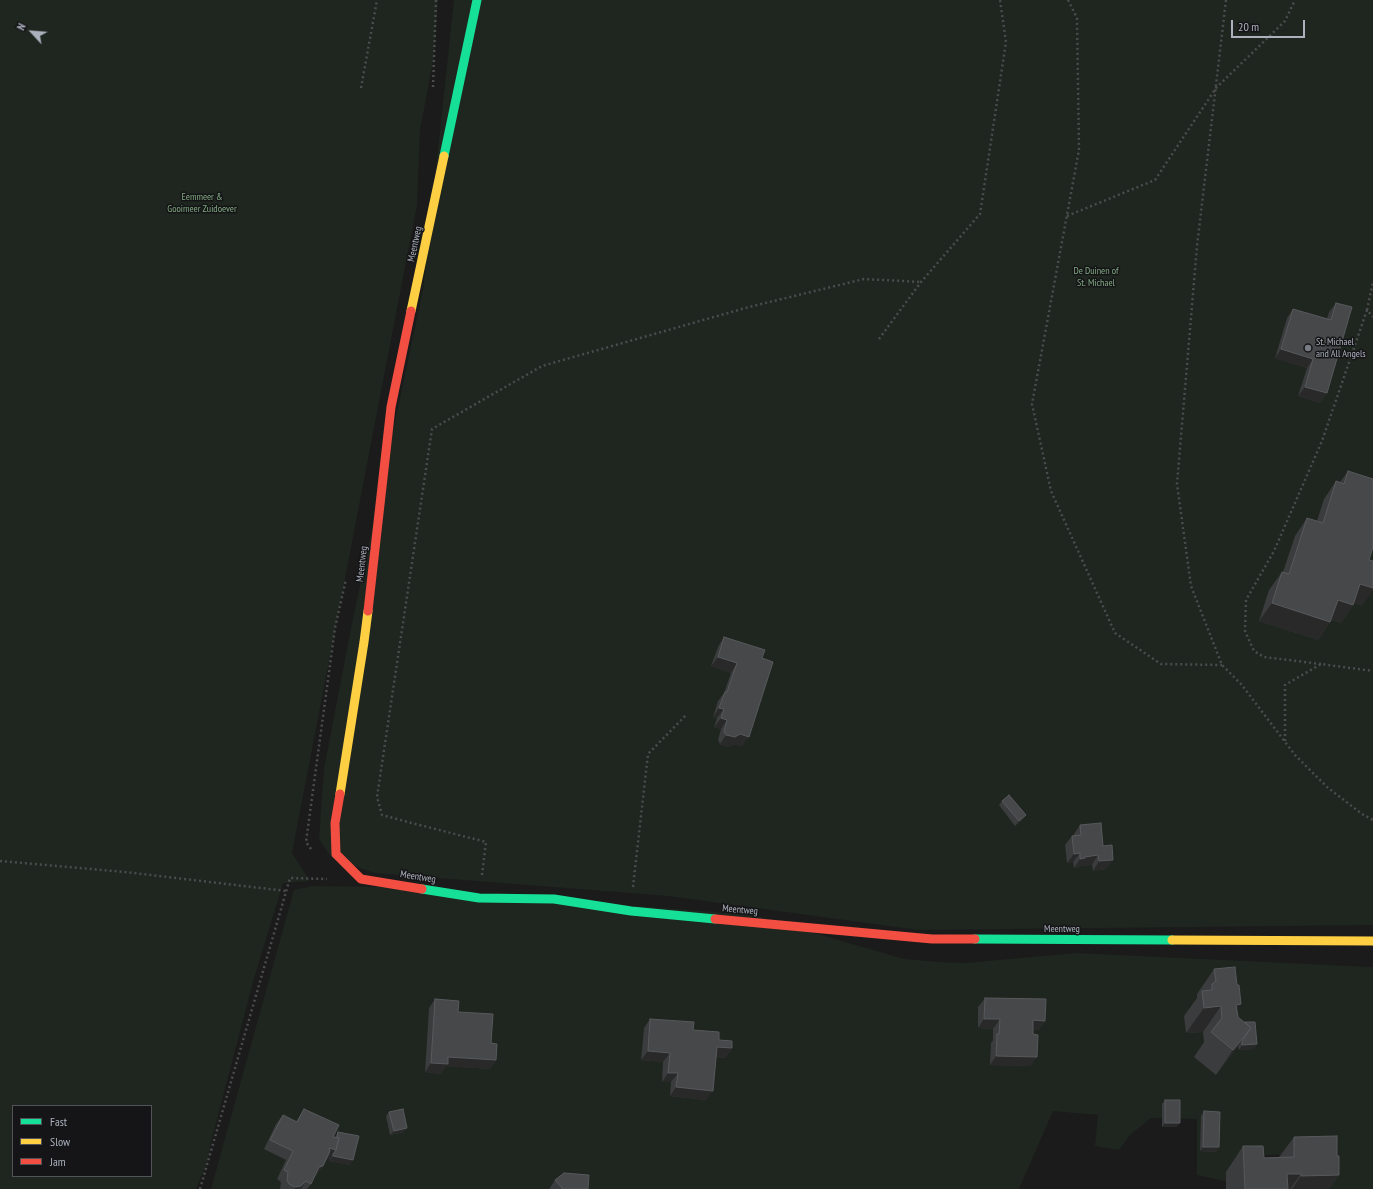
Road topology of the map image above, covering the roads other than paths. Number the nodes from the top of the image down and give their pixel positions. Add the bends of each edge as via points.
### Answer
1 (477, 0) edge
2 (1373, 941) edge

1 - 2 street, Meentweg via 391,407 364,642 334,824 336,854 361,879 479,898 554,899 630,911 932,939

